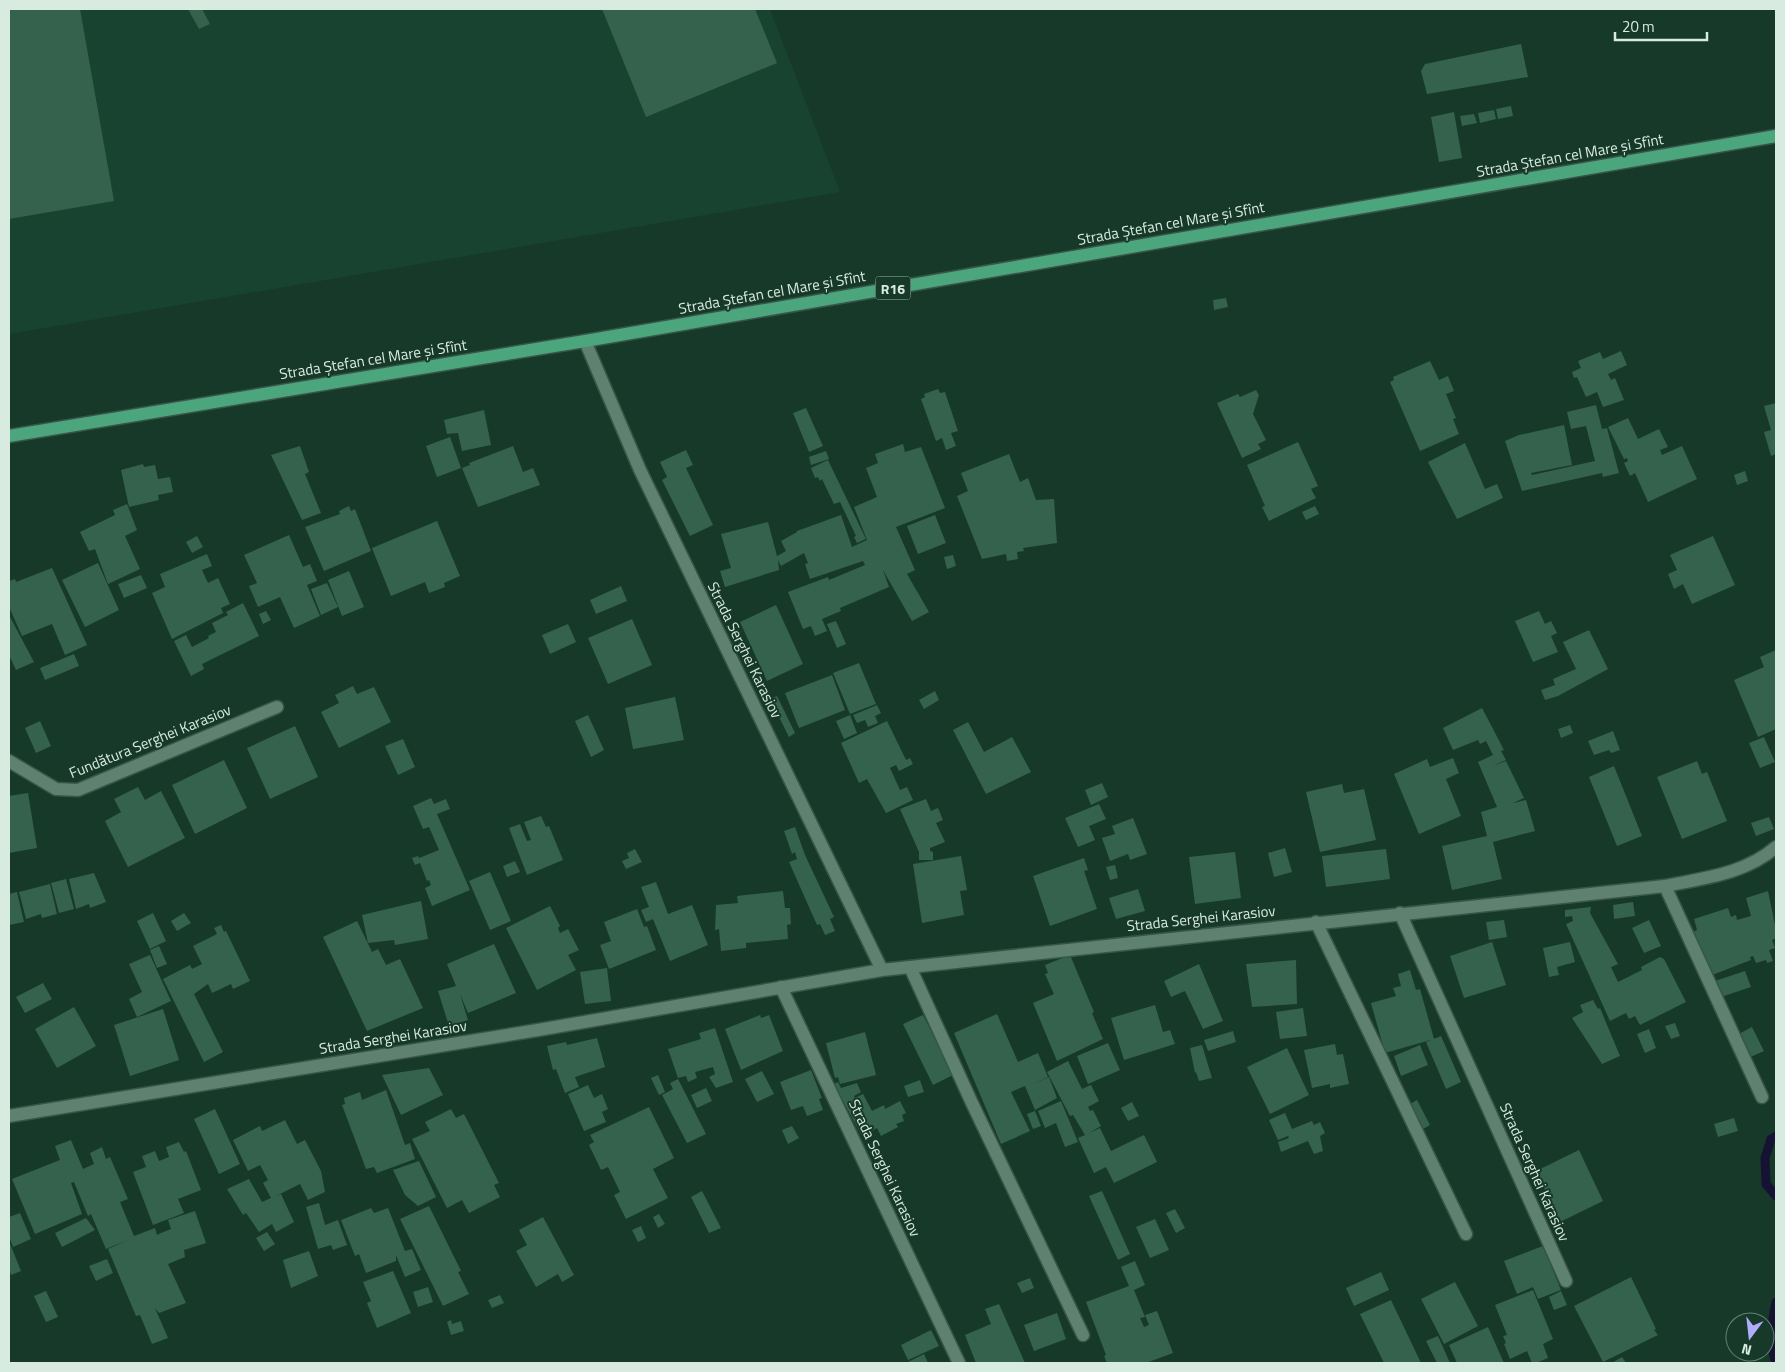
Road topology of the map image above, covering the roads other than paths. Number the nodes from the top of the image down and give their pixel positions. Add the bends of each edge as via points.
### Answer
1 (1776, 136) edge
2 (585, 341) junction
3 (9, 436) edge
4 (278, 707) dead end
5 (9, 761) edge
6 (1776, 847) edge
7 (1665, 886) junction
8 (1400, 914) junction
9 (1316, 922) junction
10 (910, 967) junction
11 (882, 970) junction
12 (781, 987) junction
13 (1762, 1097) dead end
14 (9, 1116) edge
15 (1466, 1234) dead end
16 (1566, 1280) dead end
17 (1083, 1334) dead end
18 (959, 1363) edge

1 - 2 main road, Strada Ștefan cel Mare și Sfînt / R16
2 - 3 main road, Strada Ștefan cel Mare și Sfînt / R16
2 - 11 street, Strada Serghei Karasiov via 640,470
4 - 5 street, Fundătura Serghei Karasiov via 78,790 56,789
6 - 7 street, Strada Serghei Karasiov via 1745,867 1719,876
7 - 8 street, Strada Serghei Karasiov
7 - 13 street
8 - 9 street, Strada Serghei Karasiov
8 - 16 street, Strada Serghei Karasiov
9 - 10 street, Strada Serghei Karasiov
9 - 15 street
10 - 11 street, Strada Serghei Karasiov
10 - 17 street via 970,1101
11 - 12 street, Strada Serghei Karasiov
12 - 14 street, Strada Serghei Karasiov
12 - 18 street, Strada Serghei Karasiov

